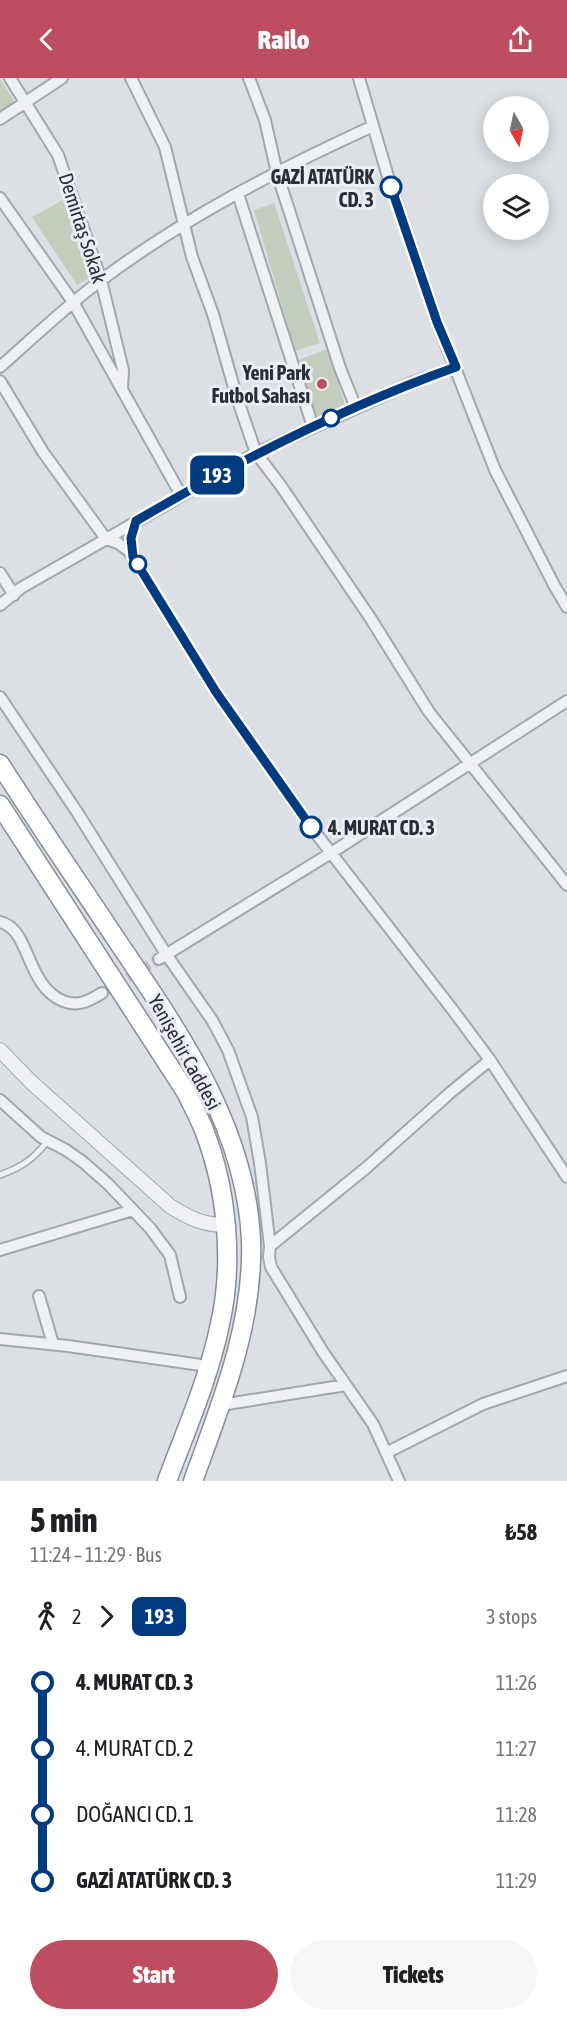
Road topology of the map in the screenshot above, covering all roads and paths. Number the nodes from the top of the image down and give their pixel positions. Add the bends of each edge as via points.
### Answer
1 (10, 78) edge
2 (62, 78) edge
3 (131, 78) edge
4 (249, 78) edge
5 (359, 78) edge
6 (26, 101) junction
7 (0, 119) edge
8 (373, 126) junction
9 (277, 173) junction
10 (238, 194) junction
11 (0, 198) edge
12 (185, 225) junction
13 (101, 280) junction
14 (73, 302) junction
15 (0, 367) edge
16 (456, 367) junction
17 (0, 381) edge
18 (123, 389) junction
19 (356, 408) junction
20 (313, 427) junction
21 (256, 453) junction
22 (181, 495) junction
23 (136, 521) junction
24 (106, 539) junction
25 (133, 557) junction
26 (0, 573) edge
27 (14, 594) junction
28 (0, 605) edge
29 (567, 607) edge
30 (0, 697) edge
31 (567, 701) edge
32 (469, 763) junction
33 (1, 769) edge
34 (19, 794) junction
35 (0, 806) edge
36 (331, 854) junction
37 (567, 885) edge
38 (0, 922) edge
39 (162, 956) junction
40 (102, 993) tunnel mouth
41 (1, 1052) edge
42 (490, 1060) junction
43 (0, 1101) edge
44 (47, 1142) junction
45 (0, 1175) edge
46 (567, 1176) edge
47 (134, 1210) junction
48 (225, 1225) junction
49 (270, 1246) junction
50 (0, 1250) edge
51 (39, 1296) dead end
52 (180, 1297) dead end
53 (0, 1339) edge
54 (52, 1344) junction
55 (208, 1366) junction
56 (567, 1376) edge
57 (346, 1385) junction
58 (221, 1404) junction
59 (386, 1453) junction
60 (167, 1481) edge
61 (193, 1481) edge
62 (399, 1481) edge

1 - 6 street, Demirtaş Sokak
2 - 6 street
3 - 12 street via 165,147
4 - 9 street via 265,120
5 - 8 street
6 - 7 street
6 - 13 street, Demirtaş Sokak via 58,155
8 - 9 street
8 - 16 street via 437,322
9 - 10 street
9 - 19 street
10 - 12 street
10 - 20 street
11 - 14 street
12 - 13 street
12 - 21 street
13 - 14 street
13 - 18 street, Demirtaş Sokak via 123,370
14 - 15 street
14 - 18 street
16 - 19 street
16 - 29 street via 495,470
17 - 24 street via 43,452
18 - 22 street
19 - 20 street
20 - 21 street
21 - 22 street
21 - 32 street via 371,619 429,712
22 - 23 street
23 - 24 street
23 - 25 street via 131,538
24 - 25 street via 118,543
24 - 27 street
25 - 36 street via 216,692
26 - 27 street
27 - 28 street
30 - 39 street via 77,812
31 - 32 street
32 - 36 street
32 - 37 street
33 - 34 highway, Yenişehir Caddesi
34 - 35 highway
34 - 58 highway, Yenişehir Caddesi via 165,1011 200,1069 231,1140 244,1191 250,1240 244,1316
35 - 48 highway, Yenişehir Caddesi via 186,1092 210,1149
36 - 39 street
36 - 42 street
38 - 40 street via 12,928 38,981 54,997 78,1004
39 - 49 street via 212,1020 228,1050 252,1117
41 - 48 street via 170,1206 193,1220
42 - 46 street
42 - 49 street
43 - 44 street
44 - 45 lane via 22,1167
44 - 47 street via 83,1162
47 - 50 street
47 - 52 street via 170,1255
48 - 55 highway, Yenişehir Caddesi via 226,1278 221,1324
49 - 57 street via 271,1267
51 - 54 street
53 - 54 street
54 - 55 street
55 - 60 highway, Yenişehir Caddesi
56 - 59 street via 483,1404
57 - 58 street
57 - 59 street via 373,1424
58 - 61 highway, Yenişehir Caddesi
59 - 62 street

